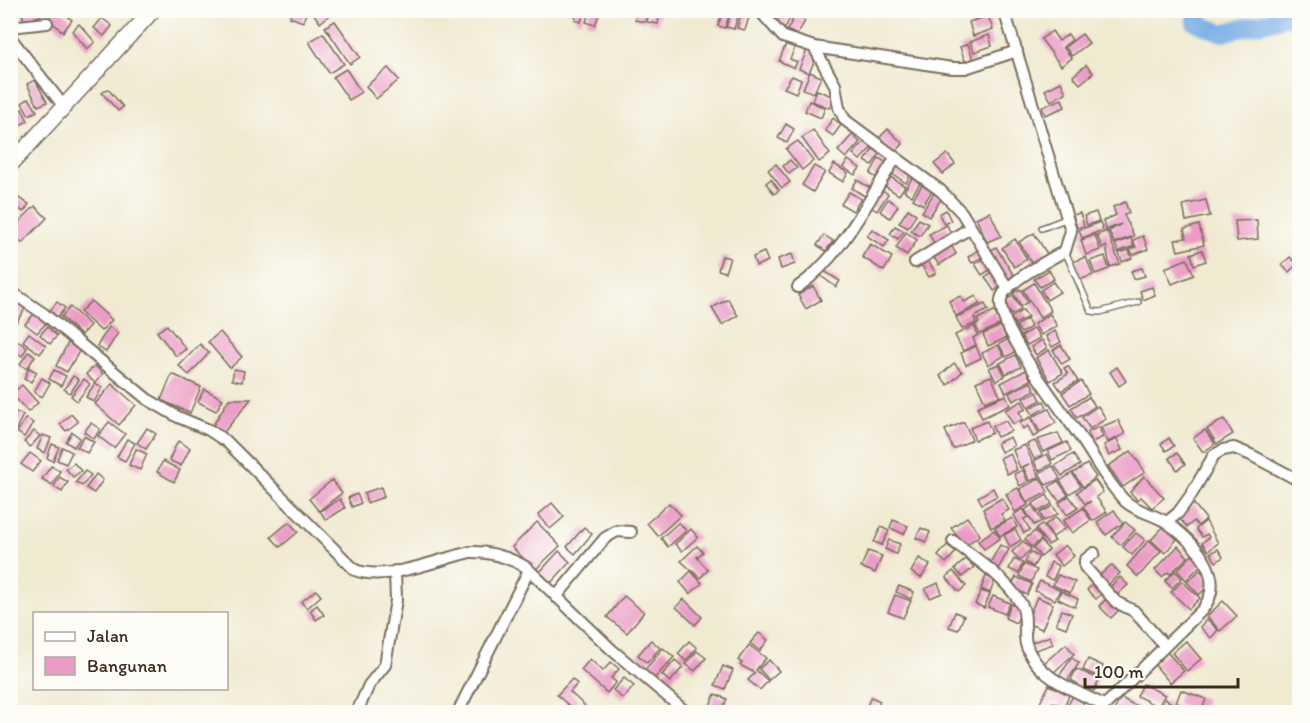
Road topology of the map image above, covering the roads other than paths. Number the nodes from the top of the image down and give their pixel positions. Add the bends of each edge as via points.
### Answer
1 (153, 10) edge
2 (759, 10) edge
3 (1004, 10) edge
4 (47, 23) dead end
5 (10, 27) edge
6 (10, 37) edge
7 (814, 47) junction
8 (1017, 51) junction
9 (65, 108) junction
10 (895, 159) junction
11 (10, 165) edge
12 (1064, 219) junction
13 (970, 228) junction
14 (1042, 228) dead end
15 (1065, 251) junction
16 (915, 262) dead end
17 (798, 287) dead end
18 (1008, 289) junction
19 (10, 291) edge
20 (1138, 302) dead end
21 (1299, 481) edge
22 (1167, 522) junction
23 (631, 532) dead end
24 (953, 542) dead end
25 (1094, 553) dead end
26 (529, 570) junction
27 (395, 571) junction
28 (556, 597) junction
29 (1164, 645) junction
30 (1101, 709) edge
31 (357, 712) edge
32 (458, 712) edge
33 (686, 712) edge

1 - 9 street
2 - 7 street via 783,37
3 - 8 street
4 - 5 street
6 - 9 street
7 - 8 street via 952,68 965,68
7 - 10 street via 835,85 840,114
8 - 12 street
9 - 11 street
10 - 13 street via 942,191
10 - 17 street via 835,249 816,274
12 - 14 lane
12 - 15 street via 1071,231
13 - 16 street
13 - 18 street
15 - 18 street
15 - 20 lane via 1091,311
18 - 22 street via 1000,303 1009,330 1066,417 1125,501 1145,515
19 - 27 street via 147,399 227,442 355,570 385,575
21 - 22 street via 1251,454 1234,448 1223,450 1214,455 1191,495
22 - 29 street via 1194,546 1205,563 1213,590 1202,610
23 - 28 street via 617,531 605,538
24 - 30 street via 988,568 1023,605 1026,644 1038,665
25 - 29 street via 1085,560 1085,567 1116,602 1134,611
26 - 27 street via 510,558 482,551
26 - 28 street
26 - 32 street
27 - 31 street via 396,600 385,665 369,684
28 - 33 street
29 - 30 street

